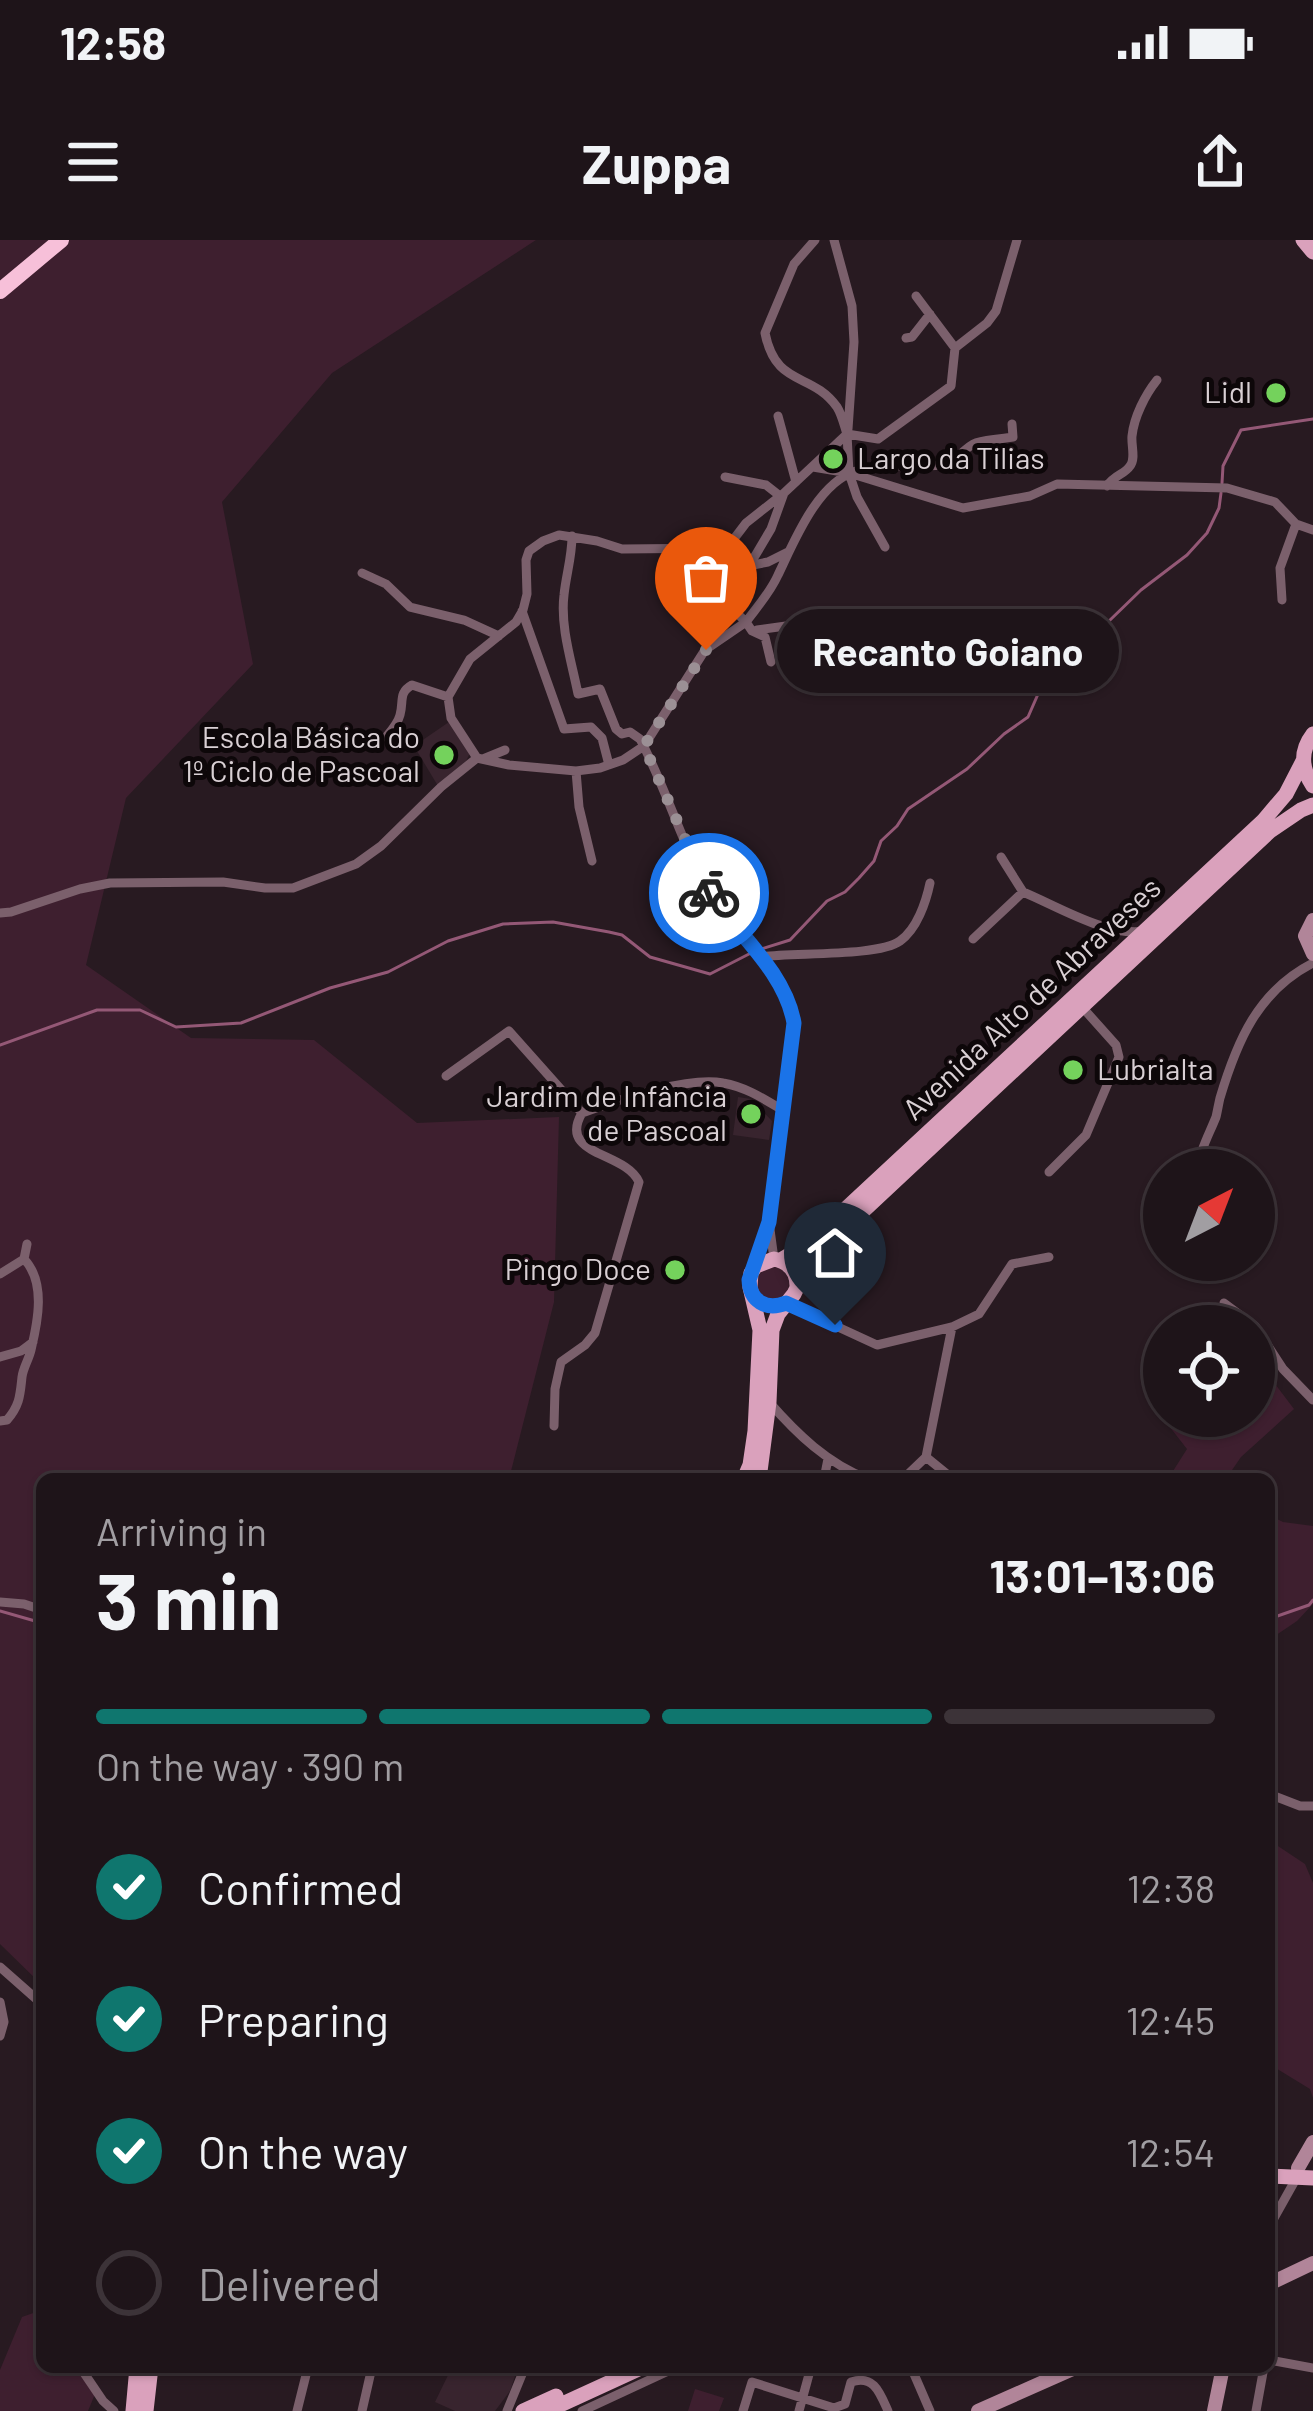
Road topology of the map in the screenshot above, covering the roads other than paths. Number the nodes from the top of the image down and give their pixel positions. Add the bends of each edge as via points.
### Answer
1 (62, 240) edge
2 (815, 240) edge
3 (834, 240) edge
4 (1017, 240) edge
5 (1303, 240) edge
6 (1313, 252) edge
7 (0, 291) edge
8 (916, 296) dead end
9 (930, 314) junction
10 (906, 338) dead end
11 (955, 348) junction
12 (1156, 380) dead end
13 (778, 416) dead end
14 (1012, 424) dead end
15 (847, 434) junction
16 (813, 467) junction
17 (850, 472) junction
18 (725, 477) dead end
19 (796, 482) junction
20 (1107, 486) junction
21 (782, 495) junction
22 (755, 516) junction
23 (1296, 524) junction
24 (771, 529) junction
25 (1313, 530) edge
26 (572, 536) junction
27 (885, 547) dead end
28 (727, 548) junction
29 (788, 552) junction
30 (746, 566) junction
31 (362, 573) dead end
32 (735, 575) junction
33 (1282, 601) dead end
34 (725, 602) junction
35 (522, 611) junction
36 (785, 626) dead end
37 (749, 627) junction
38 (499, 636) junction
39 (706, 650) junction
40 (771, 662) dead end
41 (448, 697) junction
42 (1313, 734) edge
43 (386, 737) dead end
44 (644, 746) junction
45 (505, 750) dead end
46 (480, 759) junction
47 (1303, 761) junction
48 (609, 765) junction
49 (576, 771) junction
50 (1313, 786) edge
51 (1313, 805) edge
52 (1000, 857) dead end
53 (592, 861) dead end
54 (930, 883) dead end
55 (1023, 892) junction
56 (0, 913) edge
57 (1313, 920) edge
58 (1110, 929) junction
59 (1145, 931) junction
60 (973, 939) dead end
61 (759, 958) junction
62 (1115, 958) junction
63 (1313, 958) edge
64 (1082, 1007) junction
65 (446, 1076) dead end
66 (784, 1111) junction
67 (582, 1113) junction
68 (1202, 1149) edge
69 (1049, 1172) dead end
70 (769, 1222) junction
71 (27, 1244) dead end
72 (1049, 1257) dead end
73 (24, 1259) junction
74 (778, 1260) junction
75 (755, 1267) junction
76 (0, 1274) edge
77 (752, 1294) junction
78 (790, 1297) junction
79 (1224, 1303) dead end
80 (952, 1327) junction
81 (33, 1342) junction
82 (0, 1358) edge
83 (1313, 1400) edge
84 (770, 1402) junction
85 (0, 1421) edge
86 (554, 1426) dead end
87 (790, 1426) junction
88 (766, 1436) junction
89 (926, 1457) junction
90 (828, 1459) junction
91 (747, 1473) edge
92 (760, 1473) edge
93 (825, 1473) edge
94 (856, 1473) edge
95 (909, 1473) edge
96 (946, 1473) edge
97 (0, 1602) edge
98 (36, 1608) edge
99 (1275, 1796) edge
100 (1313, 1806) edge
101 (0, 1967) edge
102 (36, 1999) edge
103 (0, 2002) edge
104 (0, 2036) edge
105 (1312, 2147) edge
106 (1275, 2168) edge
107 (1305, 2173) edge
108 (1275, 2176) edge
109 (1275, 2218) edge
110 (1313, 2263) edge
111 (1275, 2281) edge
112 (1275, 2361) edge
113 (1313, 2368) edge
114 (84, 2373) edge
115 (138, 2373) edge
116 (151, 2373) edge
117 (306, 2373) edge
118 (372, 2373) edge
119 (522, 2373) edge
120 (608, 2373) edge
121 (628, 2373) edge
122 (664, 2373) edge
123 (809, 2373) edge
124 (914, 2373) edge
125 (1064, 2373) edge
126 (1222, 2373) edge
127 (1263, 2373) edge
128 (519, 2387) junction
129 (802, 2398) junction
130 (543, 2407) edge
131 (144, 2409) edge
132 (114, 2411) edge
133 (297, 2411) edge
134 (362, 2411) edge
135 (508, 2411) edge
136 (523, 2411) edge
137 (582, 2411) edge
138 (743, 2411) edge
139 (799, 2411) edge
140 (888, 2411) edge
141 (930, 2411) edge
142 (978, 2411) edge
143 (1214, 2411) edge
144 (1256, 2411) edge

1 - 7 highway
2 - 15 street via 794,264 765,333 775,363 825,394
3 - 15 street via 852,306
4 - 11 street via 996,311
5 - 6 main road
8 - 9 street
9 - 10 street
9 - 11 street
11 - 15 street via 952,386 878,439
12 - 20 street via 1132,433 1132,463
13 - 19 street
14 - 17 street via 1013,437 973,442 951,464
15 - 16 street
15 - 17 street
16 - 17 street
16 - 19 street
17 - 20 street via 963,508 1057,484
17 - 27 street
17 - 29 street via 810,513
18 - 21 street
19 - 21 street
20 - 23 street via 1221,488 1275,502
21 - 22 street
21 - 24 street
22 - 24 street
22 - 28 street
23 - 25 street
23 - 33 street via 1280,568
24 - 30 street
26 - 28 street via 622,549
26 - 35 street via 529,551
26 - 44 street via 564,621 578,694 599,689 616,729
28 - 32 street
29 - 30 street
29 - 37 street
30 - 32 street
31 - 38 street via 410,607
32 - 34 street
34 - 37 street
34 - 39 street
35 - 38 street
35 - 48 street via 564,729 598,733
36 - 37 street
37 - 39 street
37 - 40 street via 765,637
38 - 41 street via 470,659
39 - 44 street
41 - 43 street via 406,688
41 - 46 street via 452,718
42 - 47 main road, Avenida Alto de Abraveses
44 - 48 street
44 - 61 street via 710,895
45 - 46 street
46 - 49 street
46 - 56 street via 356,864 293,888 110,883
47 - 50 main road
47 - 59 main road, Avenida Alto de Abraveses via 1263,821
48 - 49 street
49 - 53 street
51 - 64 main road, Avenida Alto de Abraveses via 1270,832
52 - 55 street
54 - 61 street via 923,910 900,941
55 - 58 street
55 - 60 street
57 - 63 street via 1305,936
58 - 59 street
58 - 62 street
59 - 62 main road, Avenida Alto de Abraveses
61 - 66 street via 781,985 794,1023
62 - 74 main road, Avenida Alto de Abraveses via 809,1243
63 - 68 street via 1270,992 1248,1024
64 - 69 street via 1118,1057 1086,1135
64 - 78 main road, Avenida Alto de Abraveses via 816,1255
65 - 67 street via 509,1031
66 - 67 street via 717,1081
66 - 70 street
67 - 86 street via 575,1124 581,1142 628,1166 639,1182 595,1334 560,1363
70 - 74 street
70 - 75 street
71 - 73 street
72 - 80 street via 1012,1264 979,1315
73 - 76 street
73 - 81 street via 38,1286
74 - 75 main road
74 - 78 main road via 794,1270
75 - 77 main road
77 - 78 main road via 776,1307
77 - 91 main road via 760,1330
78 - 80 street via 877,1345
78 - 84 main road via 772,1330
79 - 83 street via 1256,1326
80 - 89 street
81 - 82 street
81 - 85 street via 16,1410
84 - 87 street
84 - 88 main road
87 - 88 street
87 - 90 street
88 - 92 main road
89 - 95 street
89 - 96 street
90 - 93 street
90 - 94 street
97 - 98 street
99 - 100 street
101 - 102 street
103 - 104 street
105 - 107 street
106 - 107 main road
107 - 108 main road
107 - 109 street
110 - 111 street
112 - 113 street
114 - 132 street
115 - 131 main road
116 - 131 main road
117 - 133 street
118 - 134 street
119 - 128 street
120 - 130 main road
121 - 130 main road
122 - 137 street
123 - 129 street
124 - 141 street
125 - 142 street
126 - 143 street
127 - 144 street
128 - 130 street
128 - 135 street
129 - 138 street via 752,2382
129 - 139 street
129 - 140 street via 834,2408 858,2380 878,2389
130 - 136 main road

